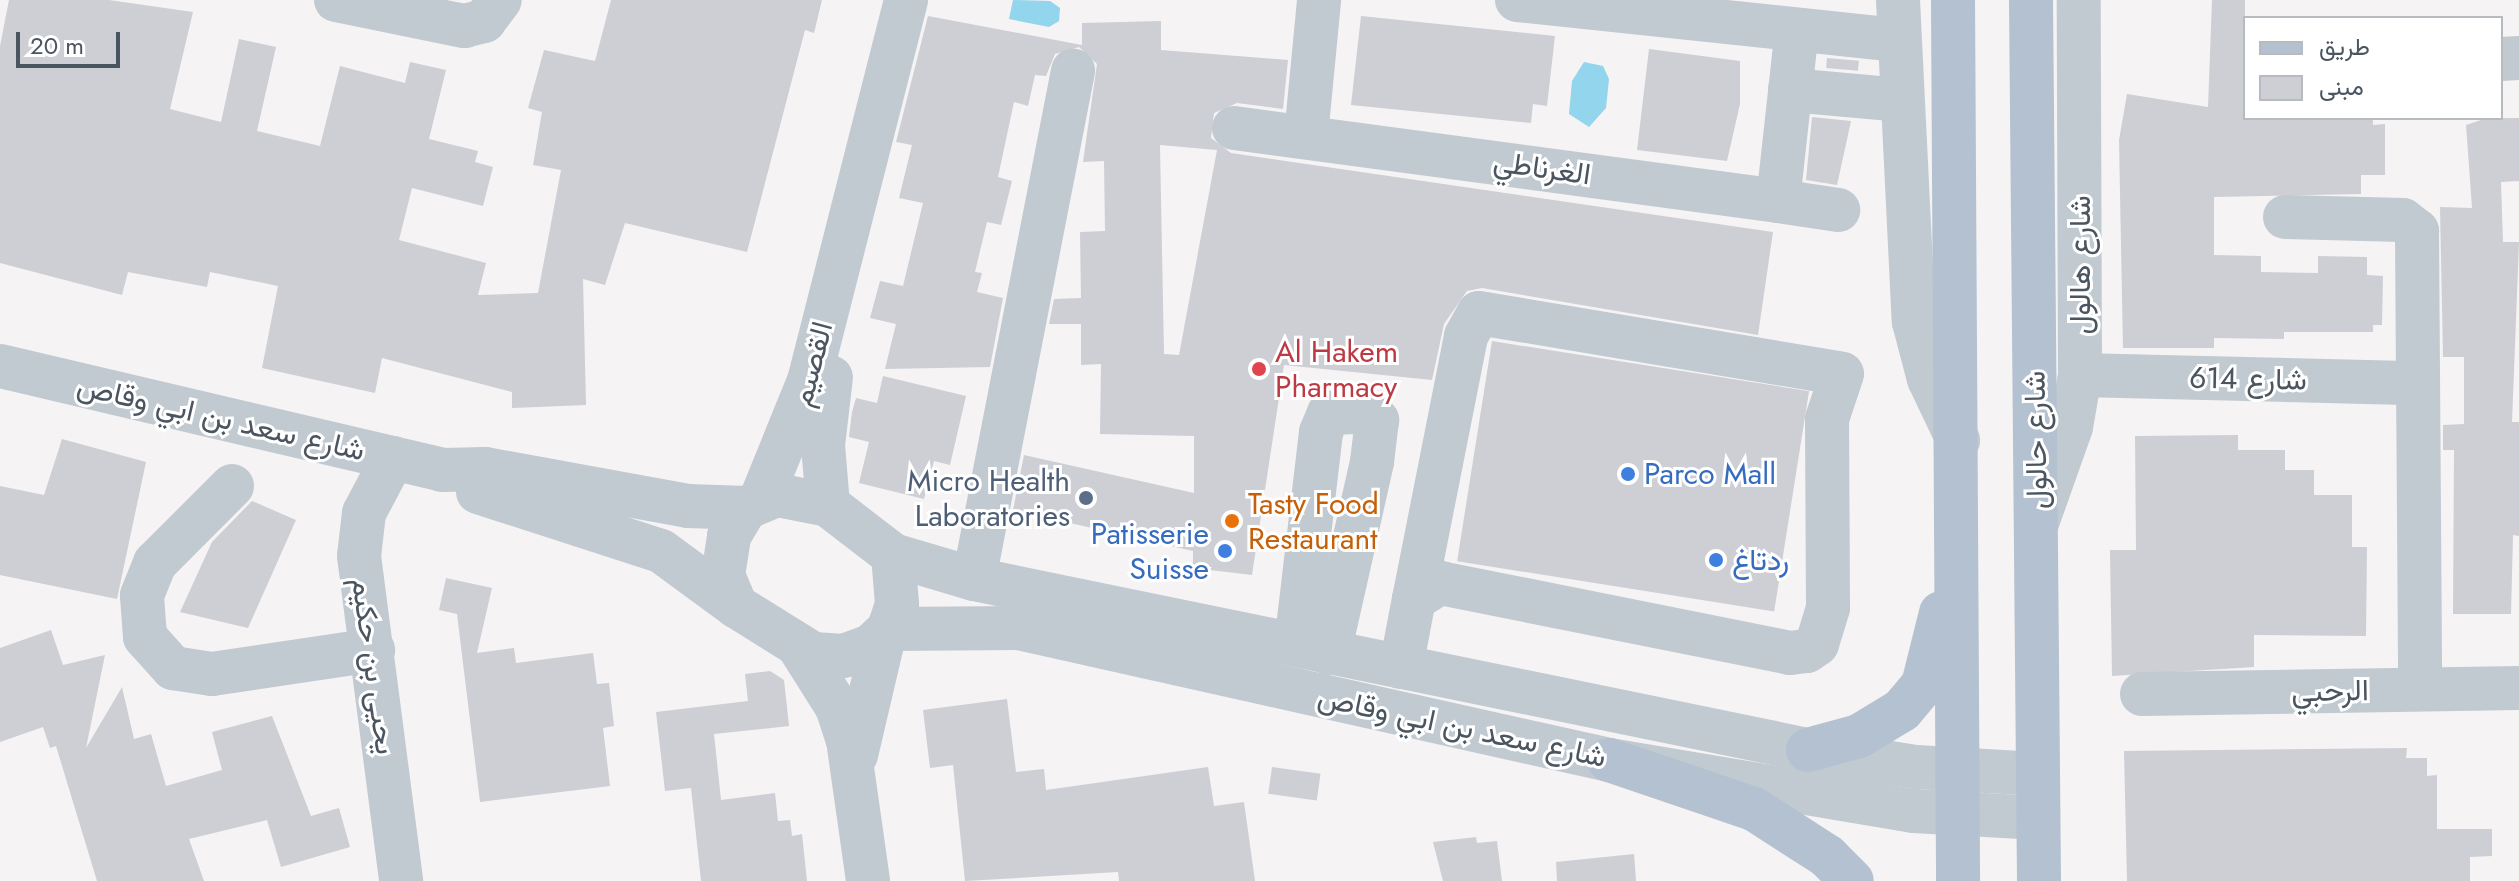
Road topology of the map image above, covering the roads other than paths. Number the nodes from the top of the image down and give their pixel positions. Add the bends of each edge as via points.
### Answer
1 (336, 0) edge
2 (500, 0) edge
3 (906, 0) edge
4 (1319, 0) edge
5 (1517, 0) edge
6 (1953, 0) edge
7 (2031, 0) edge
8 (2079, 0) edge
9 (1898, 20) edge
10 (1797, 30) junction
11 (1073, 71) dead end
12 (1790, 90) junction
13 (1901, 100) junction
14 (1234, 128) dead end
15 (1306, 136) junction
16 (1778, 201) junction
17 (1838, 210) dead end
18 (2285, 217) dead end
19 (854, 226) junction
20 (0, 366) edge
21 (2080, 375) junction
22 (2417, 383) junction
23 (1958, 440) junction
24 (393, 458) junction
25 (442, 470) junction
26 (232, 486) dead end
27 (754, 503) junction
28 (828, 505) junction
29 (1959, 508) junction
30 (2037, 523) junction
31 (893, 555) junction
32 (974, 579) junction
33 (1414, 599) junction
34 (736, 606) junction
35 (886, 633) junction
36 (373, 650) junction
37 (801, 650) junction
38 (1401, 667) junction
39 (2519, 688) edge
40 (2420, 689) junction
41 (2142, 694) dead end
42 (1808, 750) junction
43 (1609, 760) junction
44 (1958, 770) junction
45 (853, 773) junction
46 (2038, 774) junction
47 (1958, 815) junction
48 (2038, 818) junction
49 (401, 881) edge
50 (868, 881) edge
51 (1852, 881) edge
52 (1958, 881) edge
53 (2039, 881) edge

1 - 2 street via 464,26 484,21
3 - 19 street, القصيم
4 - 15 street
5 - 10 street
6 - 23 main road
7 - 30 main road, شارع حالول
8 - 21 street, شارع هالول
9 - 10 street
9 - 13 street
10 - 12 street
11 - 32 street
12 - 13 street
12 - 16 street
13 - 23 street via 1914,322 1929,379
14 - 15 street, الغرناطي
15 - 16 street, الغرناطي
16 - 17 street, الغرناطي
18 - 22 street via 2403,220 2417,231
19 - 27 street, القصيم via 800,412
19 - 28 street, القصيم via 825,415
20 - 24 street, شارع سعد بن ابي وقاص
21 - 22 street, شارع 614
21 - 30 street, شارع هالول via 2071,427
22 - 40 street
23 - 29 main road
24 - 25 street, شارع سعد بن ابي وقاص
24 - 36 street, يحيى بن حكيم via 360,536
25 - 27 street, شارع سعد بن ابي وقاص via 485,469 688,506
25 - 34 street, شارع سعد بن ابي وقاص via 495,499 661,551
26 - 36 street via 155,563 142,596 145,637 173,668 212,674
27 - 28 street via 791,495
27 - 34 street via 723,563
28 - 31 street
29 - 42 main road via 1923,685 1887,722
29 - 44 main road
30 - 46 main road, شارع حالول
31 - 32 street, شارع سعد بن ابي وقاص
31 - 35 street via 899,594
32 - 38 street, شارع سعد بن ابي وقاص
33 - 33 street via 1440,583 1790,653 1807,651 1817,644 1828,608 1827,419 1842,374 1479,313 1466,336
33 - 38 street
34 - 37 street
35 - 37 street via 844,656
35 - 43 street, شارع سعد بن ابي وقاص via 1018,628
35 - 45 street
36 - 49 street, يحيى بن حكيم
37 - 45 street via 837,707
38 - 42 street, شارع سعد بن ابي وقاص
39 - 40 street, الرحبي
40 - 41 street, الرحبي
42 - 44 street, شارع سعد بن ابي وقاص
43 - 47 street, شارع سعد بن ابي وقاص
43 - 51 main road via 1754,809 1827,856
44 - 46 street, شارع سعد بن ابي وقاص
44 - 47 main road
45 - 50 street
46 - 48 main road, شارع حالول
47 - 48 street, شارع سعد بن ابي وقاص
47 - 52 main road
48 - 53 main road, شارع حالول

